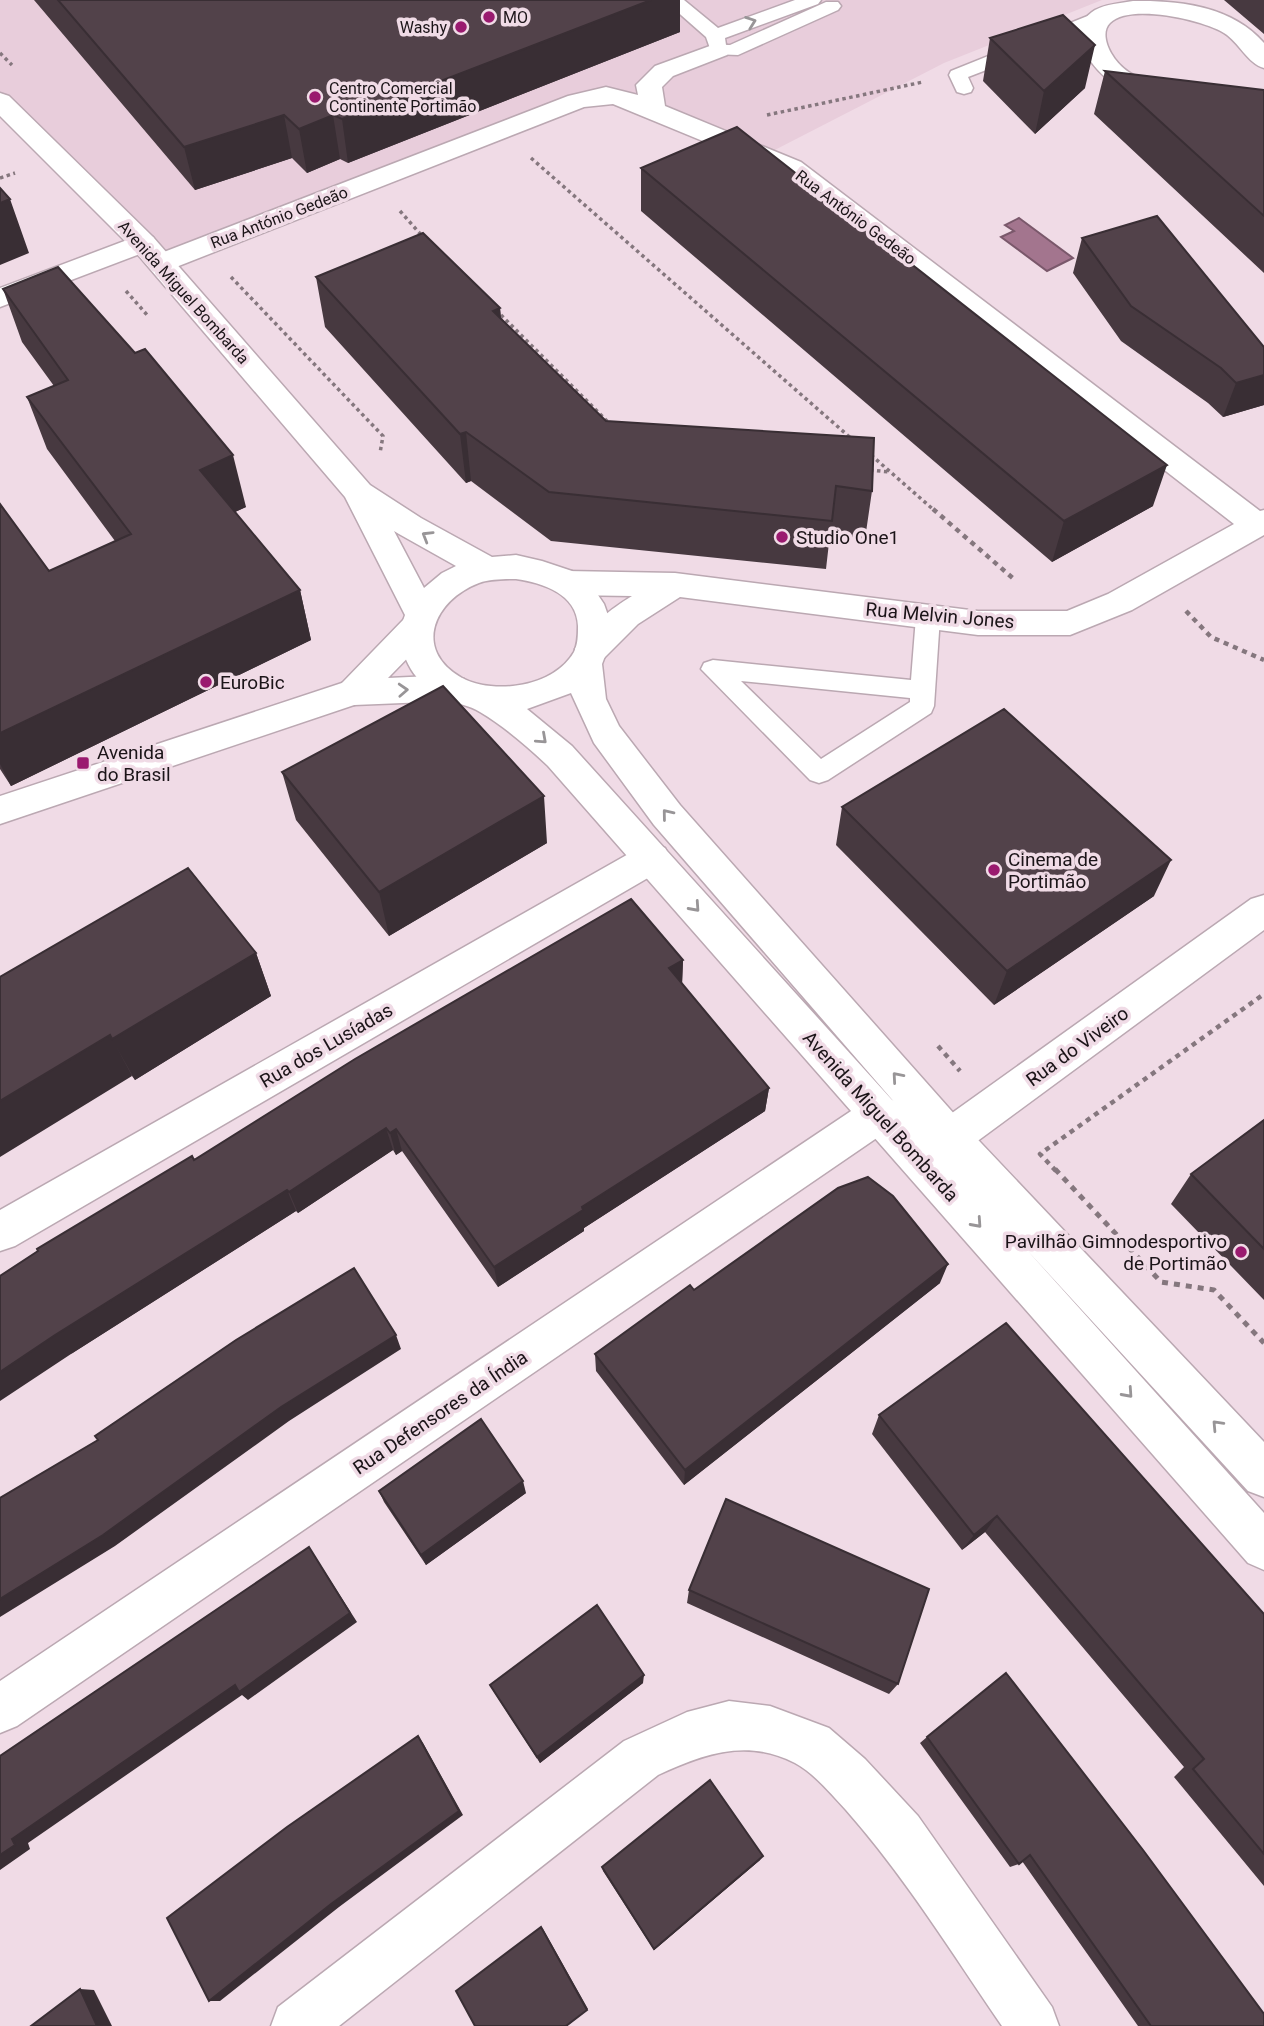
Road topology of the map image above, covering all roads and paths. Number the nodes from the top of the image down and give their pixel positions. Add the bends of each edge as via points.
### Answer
1 (673, 0) edge
2 (813, 0) edge
3 (832, 6) dead end
4 (1105, 14) junction
5 (1061, 35) junction
6 (717, 42) junction
7 (1097, 51) junction
8 (1264, 60) edge
9 (961, 81) joint
10 (0, 101) edge
11 (1178, 103) edge
12 (652, 109) junction
13 (700, 129) junction
14 (530, 158) dead end
15 (16, 173) dead end
16 (0, 178) edge
17 (410, 207) dead end
18 (427, 241) edge
19 (203, 247) junction
20 (152, 253) junction
21 (97, 260) junction
22 (0, 298) edge
23 (495, 309) edge
24 (153, 322) dead end
25 (611, 425) edge
26 (859, 445) edge
27 (869, 454) edge
28 (379, 462) dead end
29 (862, 470) edge
30 (889, 472) junction
31 (358, 491) junction
32 (1260, 523) edge
33 (487, 569) junction
34 (1157, 582) junction
35 (567, 583) junction
36 (675, 585) junction
37 (1023, 588) dead end
38 (928, 617) junction
39 (419, 620) junction
40 (588, 656) junction
41 (1264, 660) edge
42 (922, 690) junction
43 (354, 692) junction
44 (470, 693) junction
45 (0, 810) edge
46 (652, 858) junction
47 (1264, 911) edge
48 (1264, 993) edge
49 (928, 1037) dead end
50 (966, 1076) dead end
51 (880, 1114) junction
52 (950, 1138) junction
53 (0, 1232) edge
54 (1264, 1343) edge
55 (1264, 1475) edge
56 (1264, 1547) edge
57 (0, 1709) edge
58 (297, 2026) edge
59 (1033, 2026) edge

1 - 6 lane
6 -> 2 lane
3 - 6 lane via 732,51
4 - 5 lane
4 - 7 street via 1095,23 1092,36
4 - 8 street via 1148,6 1192,11 1233,27
5 - 7 lane
5 - 9 lane
6 - 12 street via 664,71 649,85
7 - 11 street via 1124,81
9 - 13 path
10 - 20 street, Avenida Miguel Bombarda
12 - 13 street, Rua António Gedeão
12 - 19 street, Rua António Gedeão via 619,97 577,102
13 - 32 street, Rua António Gedeão via 792,168
14 - 26 path
15 - 16 path
17 - 18 path via 398,212
19 - 20 street, Rua António Gedeão
19 - 28 path via 383,436
20 - 21 street, Rua António Gedeão
20 - 31 street, Avenida Miguel Bombarda
21 - 22 street, Rua António Gedeão
21 - 24 path
23 - 25 path
27 - 30 path
29 - 30 path
30 - 37 path
33 -> 31 street, Avenida Miguel Bombarda
31 - 39 street, Avenida Miguel Bombarda
32 - 34 street, Rua Melvin Jones
33 - 35 street via 516,567 544,572
33 - 39 street via 447,585 429,601
34 - 38 street, Rua Melvin Jones via 1070,623 978,623
34 - 41 path via 1211,637
35 - 36 street, Rua Melvin Jones
35 - 40 street via 592,613 595,637
36 - 38 street, Rua Melvin Jones
36 - 40 street via 626,615
38 - 42 lane
39 - 43 street
39 - 44 street via 420,655 438,679
40 - 44 street via 574,674 544,692 526,697
52 -> 40 street, Avenida Miguel Bombarda via 667,815 606,734 589,699
42 - 42 lane via 863,684 713,669 819,773 922,706
43 -> 44 street
43 - 45 street
44 -> 46 street, Avenida Miguel Bombarda via 530,728 561,756
46 -> 51 street, Avenida Miguel Bombarda
46 - 53 street, Rua dos Lusíadas
47 - 52 street, Rua do Viveiro
48 - 54 path via 1040,1154 1161,1282 1214,1290
49 - 50 path
51 - 52 street
51 -> 56 street, Avenida Miguel Bombarda
51 - 57 street, Rua Defensores da Índia
55 -> 52 street, Avenida Miguel Bombarda
58 - 59 street via 641,1758 687,1736 729,1725 770,1730 812,1745 848,1776 900,1834

